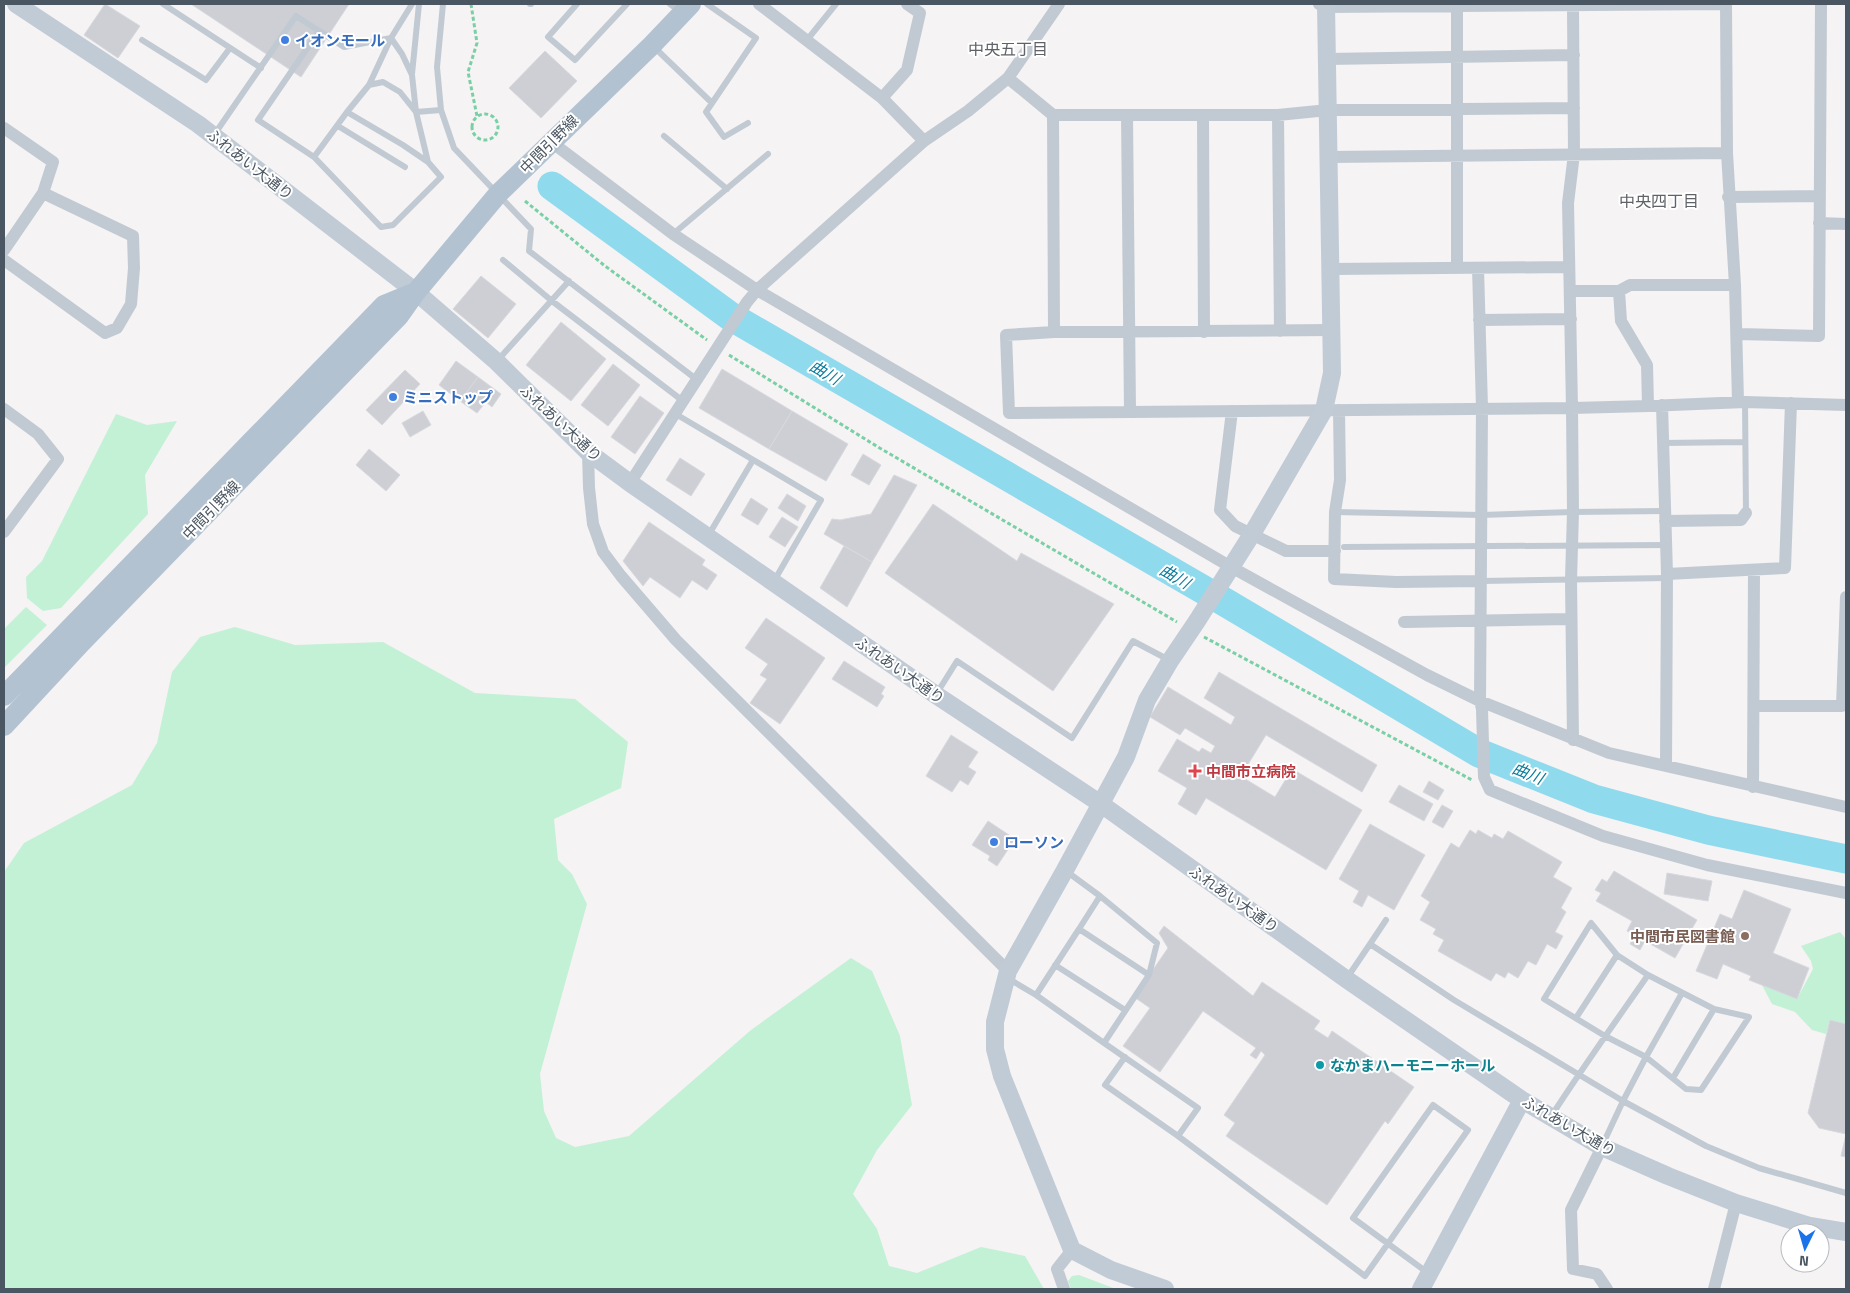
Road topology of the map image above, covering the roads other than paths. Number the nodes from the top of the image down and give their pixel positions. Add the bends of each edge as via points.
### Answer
1 (16, 4) edge
2 (163, 4) edge
3 (412, 4) edge
4 (419, 4) edge
5 (443, 4) edge
6 (577, 4) edge
7 (627, 4) edge
8 (707, 4) edge
9 (759, 4) edge
10 (836, 4) edge
11 (907, 4) edge
12 (1059, 4) edge
13 (1726, 4) edge
14 (1820, 4) edge
15 (1324, 5) edge
16 (1457, 6) junction
17 (1573, 6) junction
18 (681, 7) edge
19 (319, 31) junction
20 (391, 38) junction
21 (142, 40) dead end
22 (807, 40) junction
23 (652, 45) junction
24 (230, 48) junction
25 (1574, 55) junction
26 (1457, 57) junction
27 (1327, 59) junction
28 (261, 68) junction
29 (412, 75) junction
30 (1008, 78) junction
31 (369, 85) junction
32 (882, 98) junction
33 (712, 103) junction
34 (1574, 108) junction
35 (1457, 109) junction
36 (441, 110) junction
37 (1328, 110) junction
38 (347, 112) junction
39 (416, 112) junction
40 (1053, 115) junction
41 (1127, 115) junction
42 (1278, 115) junction
43 (1203, 116) junction
44 (748, 123) dead end
45 (338, 126) junction
46 (4, 128) edge
47 (214, 136) junction
48 (664, 136) dead end
49 (924, 141) junction
50 (547, 145) junction
51 (1727, 153) junction
52 (768, 154) dead end
53 (1574, 154) junction
54 (1457, 156) junction
55 (314, 157) junction
56 (1329, 157) junction
57 (428, 162) junction
58 (406, 166) dead end
59 (505, 187) junction
60 (726, 189) junction
61 (43, 193) junction
62 (1820, 196) junction
63 (1728, 197) junction
64 (1819, 223) junction
65 (1846, 224) edge
66 (673, 234) junction
67 (4, 250) edge
68 (4, 260) edge
69 (503, 260) dead end
70 (1569, 267) junction
71 (1457, 268) junction
72 (1478, 268) junction
73 (1331, 269) junction
74 (569, 282) junction
75 (1735, 285) junction
76 (757, 290) junction
77 (1570, 291) junction
78 (1619, 291) junction
79 (416, 292) junction
80 (552, 301) junction
81 (1571, 319) junction
82 (1479, 320) junction
83 (1331, 330) junction
84 (1280, 331) junction
85 (1054, 332) junction
86 (1129, 332) junction
87 (1204, 332) junction
88 (1737, 334) junction
89 (497, 362) junction
90 (696, 379) junction
91 (683, 401) junction
92 (1741, 402) junction
93 (1791, 403) junction
94 (1662, 405) junction
95 (1846, 405) edge
96 (1648, 406) junction
97 (1482, 408) junction
98 (1572, 408) junction
99 (4, 409) edge
100 (1332, 410) junction
101 (1232, 411) junction
102 (1130, 412) junction
103 (674, 413) junction
104 (1745, 442) junction
105 (1663, 443) junction
106 (588, 452) junction
107 (753, 460) junction
108 (630, 483) junction
109 (1335, 512) junction
110 (1573, 512) junction
111 (1746, 513) joint
112 (1481, 515) junction
113 (1665, 516) junction
114 (4, 532) edge
115 (1252, 534) junction
116 (707, 537) junction
117 (1666, 545) junction
118 (1481, 546) junction
119 (1571, 546) junction
120 (1340, 549) junction
121 (1754, 570) junction
122 (1228, 572) junction
123 (1667, 576) junction
124 (1571, 580) junction
125 (1481, 581) junction
126 (773, 582) junction
127 (1846, 596) edge
128 (1572, 619) junction
129 (1481, 620) junction
130 (1404, 622) dead end
131 (1170, 661) junction
132 (936, 695) junction
133 (4, 696) edge
134 (1481, 705) junction
135 (1754, 706) junction
136 (4, 726) edge
137 (1573, 740) junction
138 (1666, 766) junction
139 (1753, 787) junction
140 (1101, 804) junction
141 (1846, 808) edge
142 (1065, 870) junction
143 (1846, 894) edge
144 (1100, 896) junction
145 (1386, 920) dead end
146 (1079, 929) junction
147 (1370, 944) junction
148 (1617, 955) junction
149 (1055, 965) junction
150 (1007, 974) junction
151 (1149, 975) junction
152 (1648, 975) junction
153 (1346, 979) junction
154 (1682, 993) junction
155 (1036, 995) junction
156 (1714, 1009) junction
157 (1125, 1010) junction
158 (1576, 1018) junction
159 (1605, 1036) junction
160 (1104, 1043) junction
161 (1125, 1057) junction
162 (1646, 1057) junction
163 (1578, 1074) junction
164 (1673, 1078) junction
165 (1522, 1100) junction
166 (1622, 1101) junction
167 (1550, 1117) junction
168 (1178, 1136) junction
169 (1602, 1147) junction
170 (1846, 1193) edge
171 (1736, 1203) junction
172 (1846, 1232) edge
173 (1388, 1243) junction
174 (1072, 1250) junction
175 (1429, 1273) junction
176 (1064, 1289) edge
177 (1165, 1289) edge
178 (1421, 1289) edge
179 (1607, 1289) edge
180 (1714, 1289) edge

1 - 47 street, ふれあい大通り
2 - 24 lane
3 - 20 lane
4 - 29 lane
5 - 36 lane via 437,67
6 - 7 lane via 548,37 575,60
8 - 33 lane via 756,38
9 - 22 street
10 - 22 lane
11 - 32 street via 920,13 907,70
12 - 30 street
13 - 17 street
13 - 51 street
14 - 62 street
15 - 16 street
15 - 27 street
16 - 17 street
16 - 26 street
17 - 25 street
18 - 23 main road, 中間引野線
19 - 20 lane via 344,47
19 - 28 lane via 296,16
19 - 55 lane via 258,120
20 - 29 lane
20 - 31 lane
21 - 24 lane via 206,80
22 - 32 street
23 - 33 lane
23 - 50 main road, 中間引野線
24 - 28 lane
25 - 26 street
25 - 34 street
26 - 27 street
26 - 35 street
27 - 37 street
28 - 47 lane
29 - 39 lane
30 - 40 street
30 - 49 street
31 - 38 lane
31 - 39 lane via 383,82 400,92
32 - 49 street
33 - 44 lane via 706,112 724,137
34 - 35 street
34 - 53 street
35 - 37 street
35 - 54 street
36 - 39 lane
36 - 59 lane via 454,148
37 - 42 street
37 - 56 street
38 - 45 lane
38 - 57 lane
39 - 57 lane
40 - 41 street
40 - 85 street
41 - 43 street
41 - 86 street
42 - 43 street
42 - 84 street
43 - 87 street
45 - 55 lane
45 - 58 lane
46 - 61 street via 53,162
47 - 79 street, ふれあい大通り
48 - 60 lane
49 - 76 street
50 - 59 main road, 中間引野線
50 - 66 street
51 - 53 street
51 - 63 street
52 - 60 lane
53 - 54 street
53 - 70 street via 1568,203
54 - 56 street
54 - 71 street
55 - 57 lane via 381,227 393,225 441,177
56 - 73 street
59 - 74 lane via 531,229 529,251
59 - 79 main road, 中間引野線
60 - 66 lane
61 - 67 street
61 - 68 street via 133,236 131,304 117,328 105,333
62 - 63 street
62 - 64 street
63 - 75 street
64 - 65 street
64 - 88 street via 1819,336
66 - 76 street
69 - 80 lane
70 - 72 street
70 - 77 street
71 - 72 street
71 - 73 street
72 - 82 street
73 - 83 street
74 - 80 lane
74 - 90 lane
75 - 78 street via 1630,285
75 - 88 street
76 - 90 street
76 - 122 street
77 - 78 street
77 - 81 street
78 - 96 street via 1621,321 1647,365
79 - 89 street, ふれあい大通り
79 - 133 main road, 中間引野線 via 384,305
79 - 136 main road, 中間引野線 via 399,316
80 - 89 lane
80 - 91 lane
81 - 82 street
81 - 98 street
82 - 97 street
83 - 84 street
83 - 100 street
84 - 87 street
85 - 86 street
85 - 102 street via 1006,336 1009,413
86 - 87 street
86 - 102 street
88 - 92 street
89 - 106 street, ふれあい大通り
90 - 91 street
91 - 103 street
92 - 93 street
92 - 94 street
92 - 104 lane
93 - 95 street
93 - 121 street via 1785,568
94 - 96 street
94 - 105 street
96 - 98 street
97 - 98 street
97 - 100 street
97 - 112 street
98 - 110 street
99 - 114 street via 38,434 58,459
100 - 101 street
100 - 109 street via 1340,480
100 - 115 street
101 - 102 street
101 - 115 street via 1220,510 1235,526
103 - 107 lane
103 - 108 street
104 - 105 lane
104 - 111 lane
105 - 113 street
106 - 108 street, ふれあい大通り
106 - 150 street via 593,524 603,552 620,576 682,647
107 - 116 lane
107 - 126 lane via 821,500
108 - 116 street, ふれあい大通り
109 - 112 lane
109 - 120 street
110 - 112 lane
110 - 113 lane
110 - 119 street
111 - 113 street via 1741,520
112 - 118 street
113 - 117 street
115 - 120 street via 1286,551
115 - 122 street
116 - 126 street, ふれあい大通り
117 - 119 lane
117 - 123 street
118 - 119 lane
118 - 120 lane
118 - 125 street
119 - 124 street
120 - 125 street via 1334,579
121 - 123 street
121 - 135 street
122 - 131 street
122 - 134 street
123 - 124 lane
123 - 138 street
124 - 125 lane
124 - 128 street
125 - 129 street
126 - 132 street, ふれあい大通り
127 - 135 street via 1842,706
128 - 129 street
128 - 137 street
129 - 130 street
129 - 134 street
131 - 132 lane via 1133,641 1072,738 957,661
131 - 140 street via 1147,700 1126,757
132 - 140 street, ふれあい大通り
134 - 137 street
134 - 143 street via 1484,777 1490,790 1603,836 1707,865
135 - 139 street
137 - 138 street via 1609,753
138 - 139 street
139 - 141 street
140 - 142 street
140 - 153 street, ふれあい大通り
142 - 144 lane
142 - 150 street
144 - 146 lane
144 - 151 lane via 1157,943
145 - 147 lane
146 - 149 lane
146 - 151 lane
147 - 153 lane
147 - 163 lane via 1454,1000
148 - 152 lane
148 - 158 lane
148 - 158 lane via 1591,923 1544,999
149 - 155 lane
149 - 157 lane
150 - 155 lane
150 - 174 street via 995,1022 994,1049
151 - 157 lane
152 - 154 lane
152 - 159 lane
153 - 165 street, ふれあい大通り
154 - 156 lane
154 - 162 lane
155 - 160 lane
156 - 164 lane
156 - 164 lane via 1749,1017 1701,1090 1686,1089
157 - 160 lane
158 - 159 lane
159 - 162 lane
159 - 163 lane
160 - 161 lane
161 - 168 lane via 1106,1085
161 - 168 lane via 1198,1108
162 - 164 lane
162 - 166 lane
163 - 166 lane
163 - 167 lane
165 - 167 street, ふれあい大通り
165 - 175 street
166 - 169 lane
166 - 170 lane via 1706,1146 1759,1168
167 - 169 street, ふれあい大通り
168 - 173 lane via 1365,1276
169 - 171 street, ふれあい大通り
169 - 179 street via 1571,1210 1573,1269 1597,1274
171 - 172 street, ふれあい大通り via 1810,1226
171 - 180 street
173 - 173 lane via 1353,1218 1432,1105 1468,1130
173 - 175 lane
174 - 176 street via 1057,1269
174 - 177 street via 1111,1270
175 - 178 street

